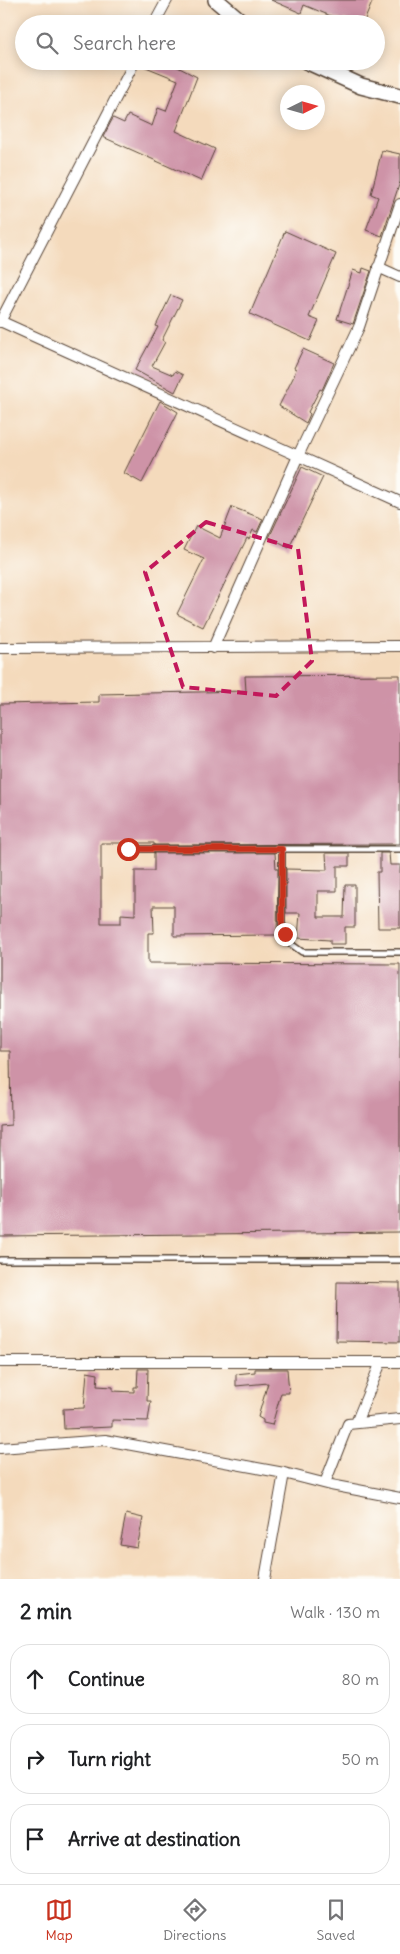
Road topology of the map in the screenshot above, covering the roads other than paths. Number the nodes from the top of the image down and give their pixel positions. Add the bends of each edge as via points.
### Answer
1 (167, 0) edge
2 (216, 0) edge
3 (159, 15) edge
4 (234, 15) edge
5 (130, 70) edge
6 (326, 70) edge
7 (400, 96) edge
8 (400, 204) edge
9 (378, 267) junction
10 (400, 277) edge
11 (0, 321) edge
12 (298, 456) junction
13 (400, 502) edge
14 (400, 646) edge
15 (0, 648) edge
16 (214, 648) junction
17 (128, 849) dead end
18 (282, 849) junction
19 (400, 849) edge
20 (400, 952) edge
21 (0, 1260) edge
22 (400, 1260) edge
23 (0, 1362) edge
24 (381, 1362) junction
25 (400, 1362) edge
26 (400, 1418) edge
27 (356, 1423) junction
28 (0, 1448) edge
29 (284, 1473) junction
30 (325, 1484) junction
31 (400, 1498) edge
32 (265, 1579) edge

1 - 3 street
2 - 4 main road
5 - 11 street
6 - 7 main road via 361,86
8 - 9 street
9 - 10 street
9 - 12 street via 359,327
11 - 12 street
12 - 13 street
12 - 16 street
14 - 16 street
15 - 16 street
17 - 18 lane
18 - 19 lane
18 - 20 lane via 282,924 290,944 302,952
21 - 22 lane
23 - 24 street
24 - 25 street
24 - 27 street
26 - 27 street
27 - 30 street via 348,1424
28 - 29 street via 106,1440
29 - 30 street
29 - 32 street
30 - 31 street

